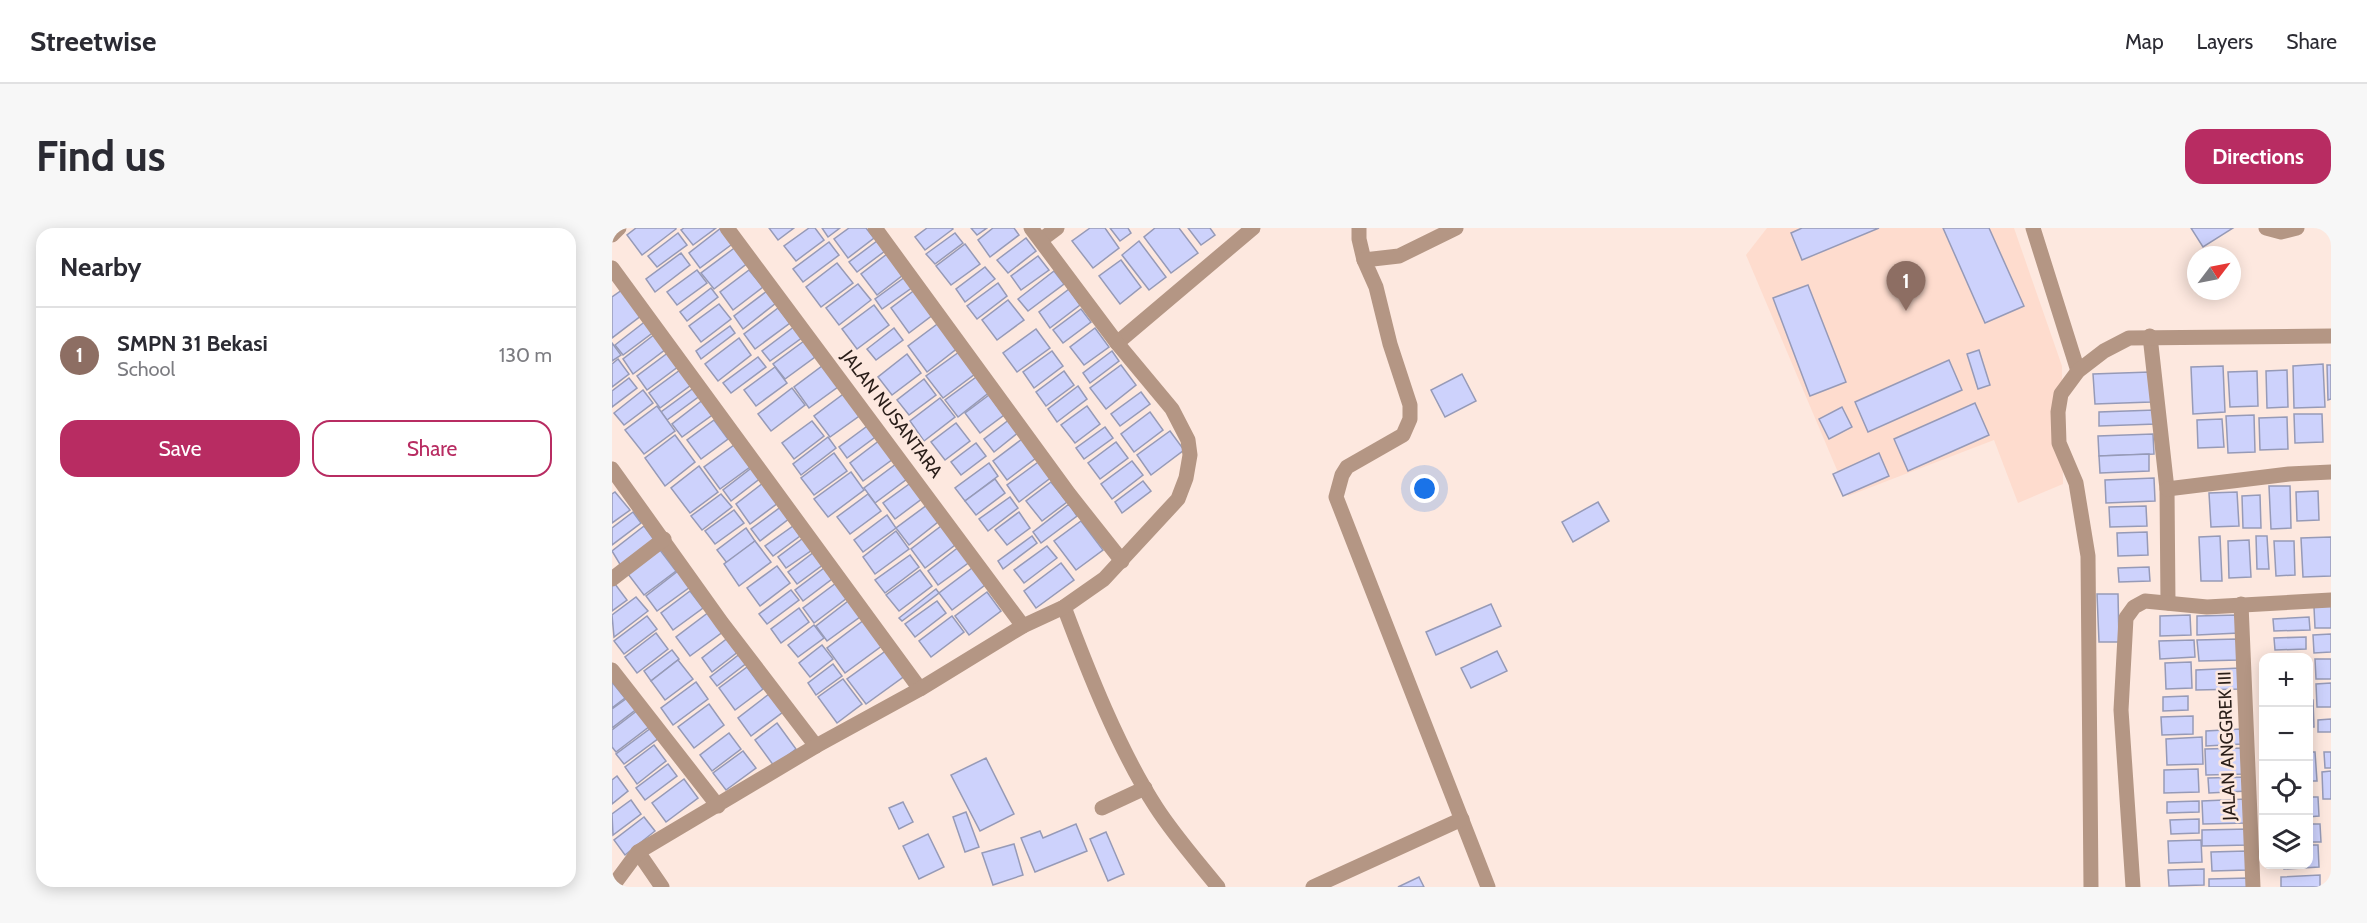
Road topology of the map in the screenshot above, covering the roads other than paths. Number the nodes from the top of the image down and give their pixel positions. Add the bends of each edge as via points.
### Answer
1 (619, 228) edge
2 (727, 228) edge
3 (875, 228) edge
4 (1031, 228) edge
5 (1057, 228) edge
6 (1253, 228) edge
7 (1359, 228) edge
8 (1456, 228) edge
9 (2033, 228) edge
10 (2266, 228) edge
11 (2297, 228) edge
12 (612, 236) edge
13 (1041, 240) junction
14 (1364, 260) junction
15 (612, 268) edge
16 (2150, 336) junction
17 (2331, 336) edge
18 (1117, 343) junction
19 (2078, 371) junction
20 (612, 469) edge
21 (2331, 472) edge
22 (2167, 489) junction
23 (664, 539) junction
24 (1122, 561) junction
25 (612, 579) edge
26 (2331, 600) edge
27 (2168, 603) junction
28 (2241, 604) junction
29 (1064, 607) junction
30 (1023, 626) junction
31 (612, 670) edge
32 (920, 689) junction
33 (816, 747) junction
34 (1145, 788) junction
35 (718, 806) junction
36 (1102, 808) dead end
37 (1462, 819) junction
38 (638, 852) junction
39 (614, 877) edge
40 (662, 887) edge
41 (1218, 887) edge
42 (1313, 887) edge
43 (1488, 887) edge
44 (2091, 887) edge
45 (2133, 887) edge
46 (2253, 887) edge

1 - 12 street
2 - 30 street, JALAN NUSANTARA
3 - 24 street
4 - 13 street
5 - 13 street
6 - 18 street
7 - 14 street
8 - 14 street via 1399,256
9 - 19 street
10 - 11 street via 2281,232
13 - 18 street
14 - 37 street via 1376,287 1410,405 1410,419 1403,435 1347,467 1336,497
15 - 32 street
16 - 17 street
16 - 19 street via 2124,340
16 - 22 street
18 - 24 street via 1172,409 1188,440 1190,455 1178,499
19 - 44 street via 2061,394 2057,422 2063,455 2076,483 2088,556
20 - 23 street
21 - 22 street
22 - 27 street
23 - 25 street
23 - 33 street
24 - 29 street
26 - 28 street
27 - 28 street via 2206,608
27 - 45 street via 2141,602 2126,618 2121,710
28 - 46 street, JALAN ANGGREK III
29 - 30 street
29 - 34 street via 1108,714
30 - 32 street
31 - 35 street
32 - 33 street
33 - 35 street
34 - 36 street
34 - 41 street via 1170,827
35 - 38 street
37 - 42 street
37 - 43 street
38 - 39 street
38 - 40 street

